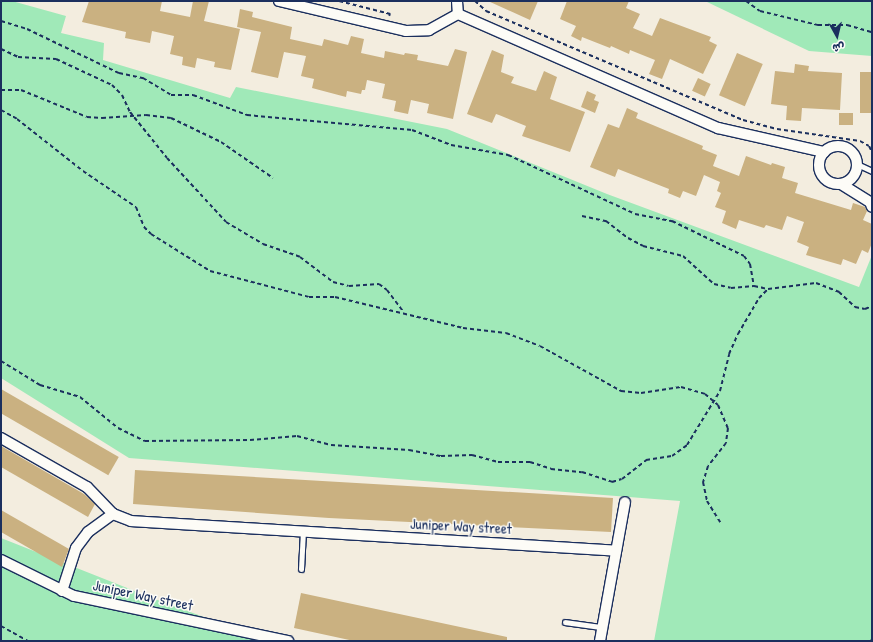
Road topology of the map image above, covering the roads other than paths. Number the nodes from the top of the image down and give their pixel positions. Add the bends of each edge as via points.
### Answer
1 (279, 1) edge
2 (457, 1) edge
3 (458, 14) junction
4 (824, 152) junction
5 (857, 164) junction
6 (872, 171) edge
7 (841, 184) junction
8 (872, 207) edge
9 (1, 438) edge
10 (625, 502) dead end
11 (113, 514) junction
12 (303, 532) junction
13 (616, 551) junction
14 (1, 560) edge
15 (301, 569) dead end
16 (62, 591) junction
17 (565, 622) dead end
18 (602, 627) junction
19 (288, 641) edge
20 (600, 641) edge

1 - 3 street via 406,31 429,30
2 - 3 street
3 - 4 street via 718,128
4 - 5 street via 835,146 847,149
4 - 7 street via 818,163 821,175 831,183
5 - 6 lane
5 - 7 street via 853,176
7 - 8 street via 864,198
9 - 11 street, Juniper Way street via 87,487
10 - 13 street
11 - 12 street, Juniper Way street via 140,522
11 - 16 street via 88,532 76,548
12 - 13 street, Juniper Way street
12 - 15 lane
13 - 18 street
14 - 16 street, Juniper Way street
16 - 19 street, Juniper Way street via 99,602
17 - 18 lane
18 - 20 street

